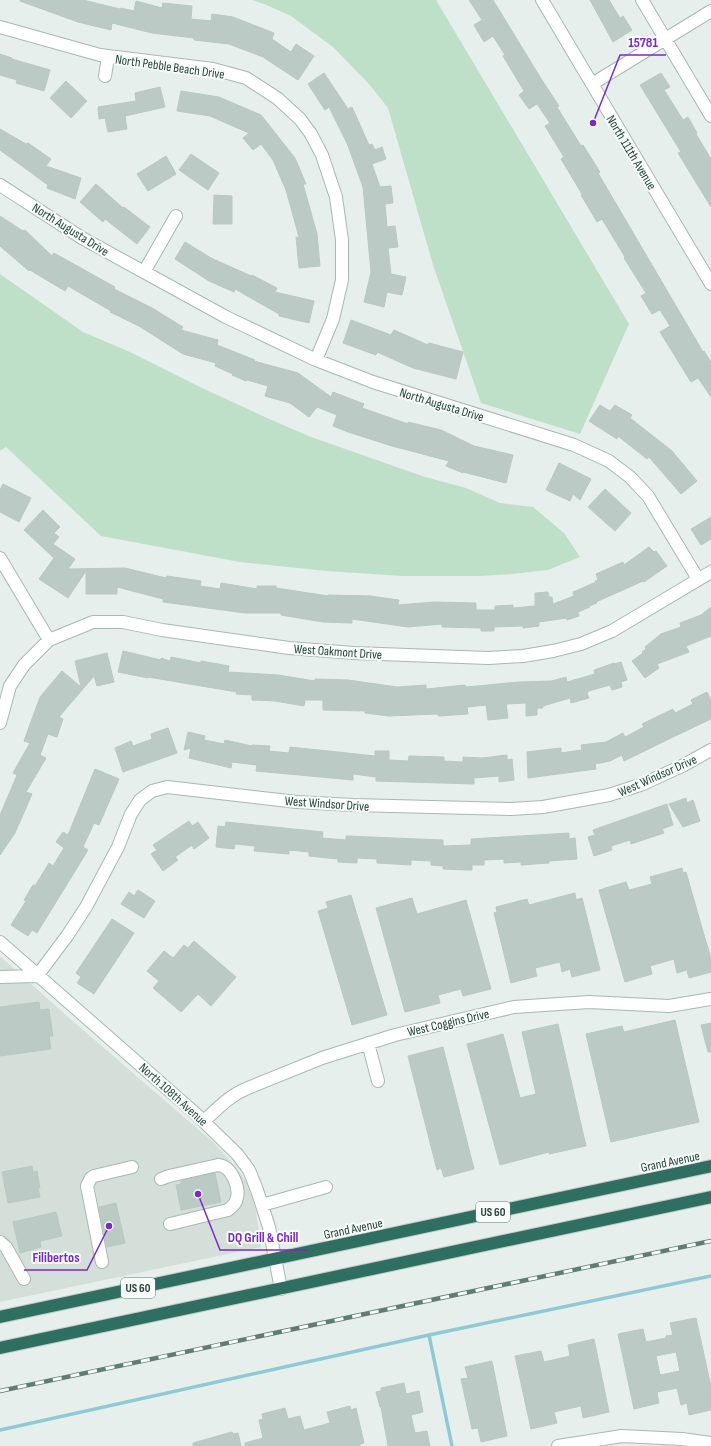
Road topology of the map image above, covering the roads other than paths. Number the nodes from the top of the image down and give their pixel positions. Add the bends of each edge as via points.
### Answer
1 (542, 0) edge
2 (642, 0) edge
3 (711, 11) edge
4 (0, 27) edge
5 (665, 39) junction
6 (108, 57) junction
7 (105, 76) dead end
8 (592, 84) junction
9 (711, 116) edge
10 (0, 185) edge
11 (176, 216) dead end
12 (144, 272) junction
13 (711, 284) edge
14 (316, 360) junction
15 (0, 558) edge
16 (711, 572) edge
17 (698, 579) junction
18 (49, 640) junction
19 (0, 723) edge
20 (711, 750) edge
21 (0, 942) edge
22 (37, 976) junction
23 (0, 977) edge
24 (711, 999) edge
25 (368, 1043) junction
26 (378, 1081) dead end
27 (204, 1121) junction
28 (711, 1166) edge
29 (132, 1168) dead end
30 (161, 1179) dead end
31 (326, 1187) dead end
32 (711, 1198) edge
33 (262, 1205) junction
34 (170, 1224) dead end
35 (0, 1242) edge
36 (275, 1258) junction
37 (102, 1262) dead end
38 (24, 1279) dead end
39 (281, 1289) junction
40 (0, 1317) edge
41 (0, 1348) edge
42 (711, 1443) edge
43 (558, 1446) edge

1 - 8 street, North 111th Avenue
2 - 5 street
3 - 5 street
4 - 6 street, North Pebble Beach Drive
5 - 8 street
5 - 9 street
6 - 7 street, North Pebble Beach Drive
6 - 14 street, North Pebble Beach Drive via 212,69 246,78 277,98 300,119 311,134 322,155 336,197 342,240 342,280 333,318
8 - 13 street, North 111th Avenue
10 - 12 street, North Augusta Drive via 82,238
11 - 12 street
12 - 14 street, North Augusta Drive via 226,317
14 - 17 street, North Augusta Drive via 373,382 574,445 609,461 630,477 648,496
15 - 18 street
16 - 17 street, West Oakmont Drive
17 - 18 street, West Oakmont Drive via 612,631 581,644 523,656 457,657 289,648 123,622 93,622
18 - 19 street, West Oakmont Drive via 24,665 10,686
20 - 22 street, West Windsor Drive via 643,784 609,795 543,807 511,809 353,805 297,802 167,787 152,791 140,800 131,814 118,847 86,907
21 - 22 street, North 108th Avenue
22 - 23 street
22 - 27 street, North 108th Avenue
24 - 25 street, West Coggins Drive via 669,1006 589,1002 514,1007
25 - 26 street
25 - 27 street, West Coggins Drive via 322,1058 237,1092
27 - 33 street, North 108th Avenue via 249,1170
28 - 36 highway, Grand Avenue / US 60
29 - 37 street via 94,1176 87,1186
30 - 34 street via 218,1165 231,1173 237,1188 236,1201 228,1210
31 - 33 street
32 - 39 highway, US 60
33 - 36 street, North 108th Avenue
35 - 38 street via 6,1247
36 - 39 street, North 108th Avenue
36 - 40 highway, Grand Avenue / US 60
39 - 41 highway, US 60
42 - 43 street via 622,1436

